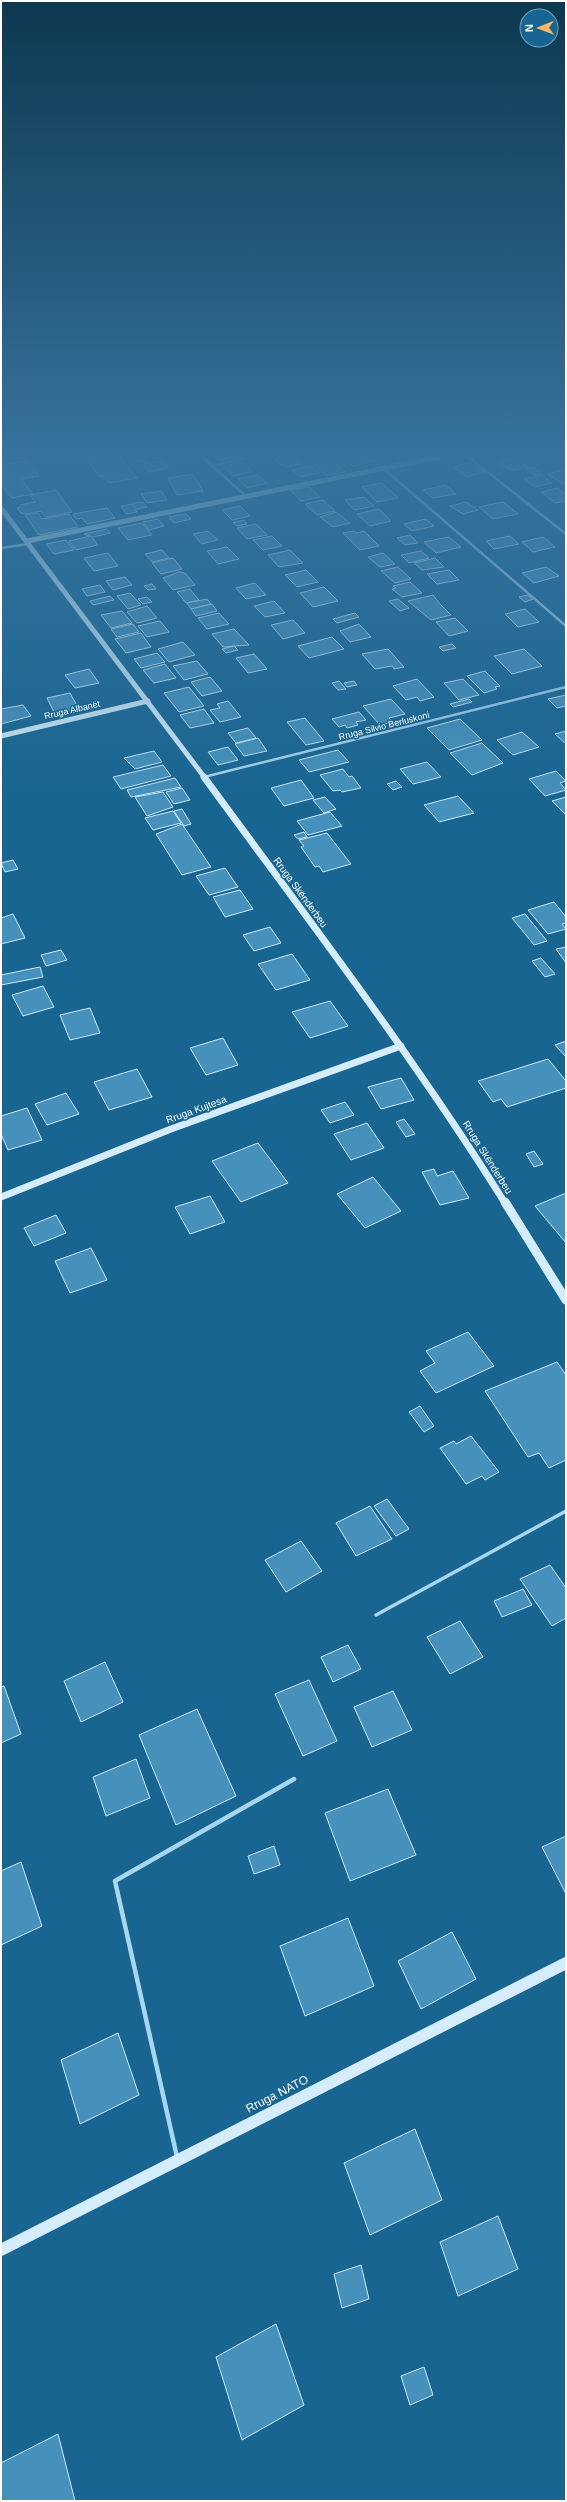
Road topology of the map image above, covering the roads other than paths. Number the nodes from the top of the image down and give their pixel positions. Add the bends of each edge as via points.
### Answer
1 (50, 572) edge
2 (503, 572) edge
3 (566, 626) edge
4 (566, 687) edge
5 (148, 701) junction
6 (1, 736) edge
7 (204, 777) junction
8 (401, 1046) junction
9 (1, 1197) edge
10 (566, 1300) edge
11 (566, 1511) edge
12 (376, 1615) dead end
13 (294, 1779) dead end
14 (566, 1963) edge
15 (178, 2160) junction
16 (1, 2250) edge

1 - 5 main road, Rruga Skënderbeu
2 - 3 street
4 - 7 street, Rruga Silvio Berluskoni
5 - 6 main road, Rruga Albanët
5 - 7 main road, Rruga Skënderbeu
7 - 8 main road, Rruga Skënderbeu
8 - 9 main road, Rruga Kujtesa via 171,1129
8 - 10 main road, Rruga Skënderbeu via 458,1128
11 - 12 lane
13 - 15 lane via 115,1881
14 - 15 main road, Rruga NATO
15 - 16 main road, Rruga NATO

